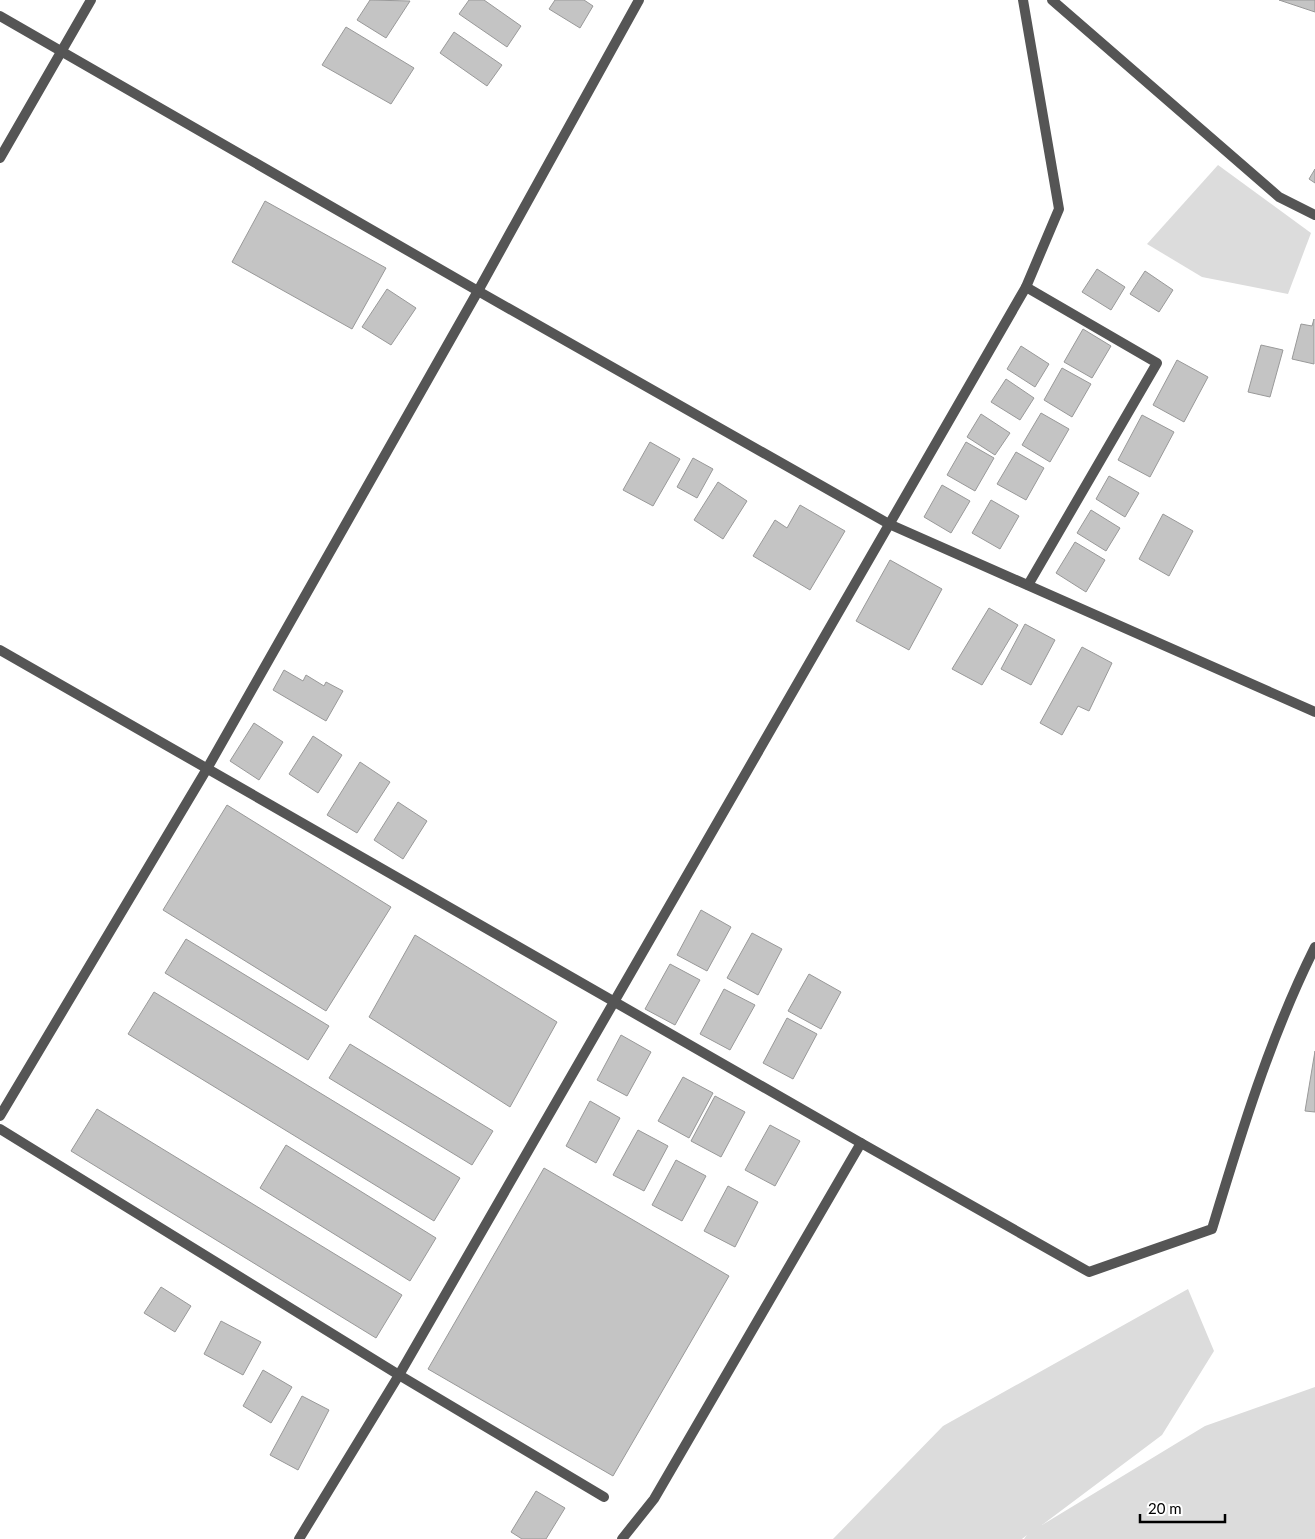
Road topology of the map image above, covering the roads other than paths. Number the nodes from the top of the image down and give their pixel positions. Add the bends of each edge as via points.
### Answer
1 (91, 0) edge
2 (639, 0) edge
3 (1023, 0) edge
4 (1052, 0) edge
5 (0, 16) edge
6 (62, 52) junction
7 (0, 158) edge
8 (1315, 215) edge
9 (1026, 287) junction
10 (478, 290) junction
11 (889, 524) junction
12 (1028, 585) junction
13 (0, 650) edge
14 (1315, 712) edge
15 (208, 767) junction
16 (1315, 947) edge
17 (613, 1003) junction
18 (0, 1116) edge
19 (0, 1130) edge
20 (861, 1143) junction
21 (399, 1375) junction
22 (604, 1497) dead end
23 (299, 1539) edge
24 (622, 1539) edge

1 - 6 street
2 - 10 street
3 - 9 street via 1059,209
4 - 8 street via 1279,197
5 - 6 street
6 - 7 street
6 - 10 street
9 - 11 street
9 - 12 street via 1157,362
10 - 11 street
10 - 15 street
11 - 12 street
11 - 17 street
12 - 14 street
13 - 15 street
15 - 17 street
15 - 18 street
16 - 20 street via 1296,984 1247,1114 1212,1229 1090,1272
17 - 20 street
17 - 21 street
19 - 21 street
20 - 24 street via 654,1499
21 - 22 street
21 - 23 street

